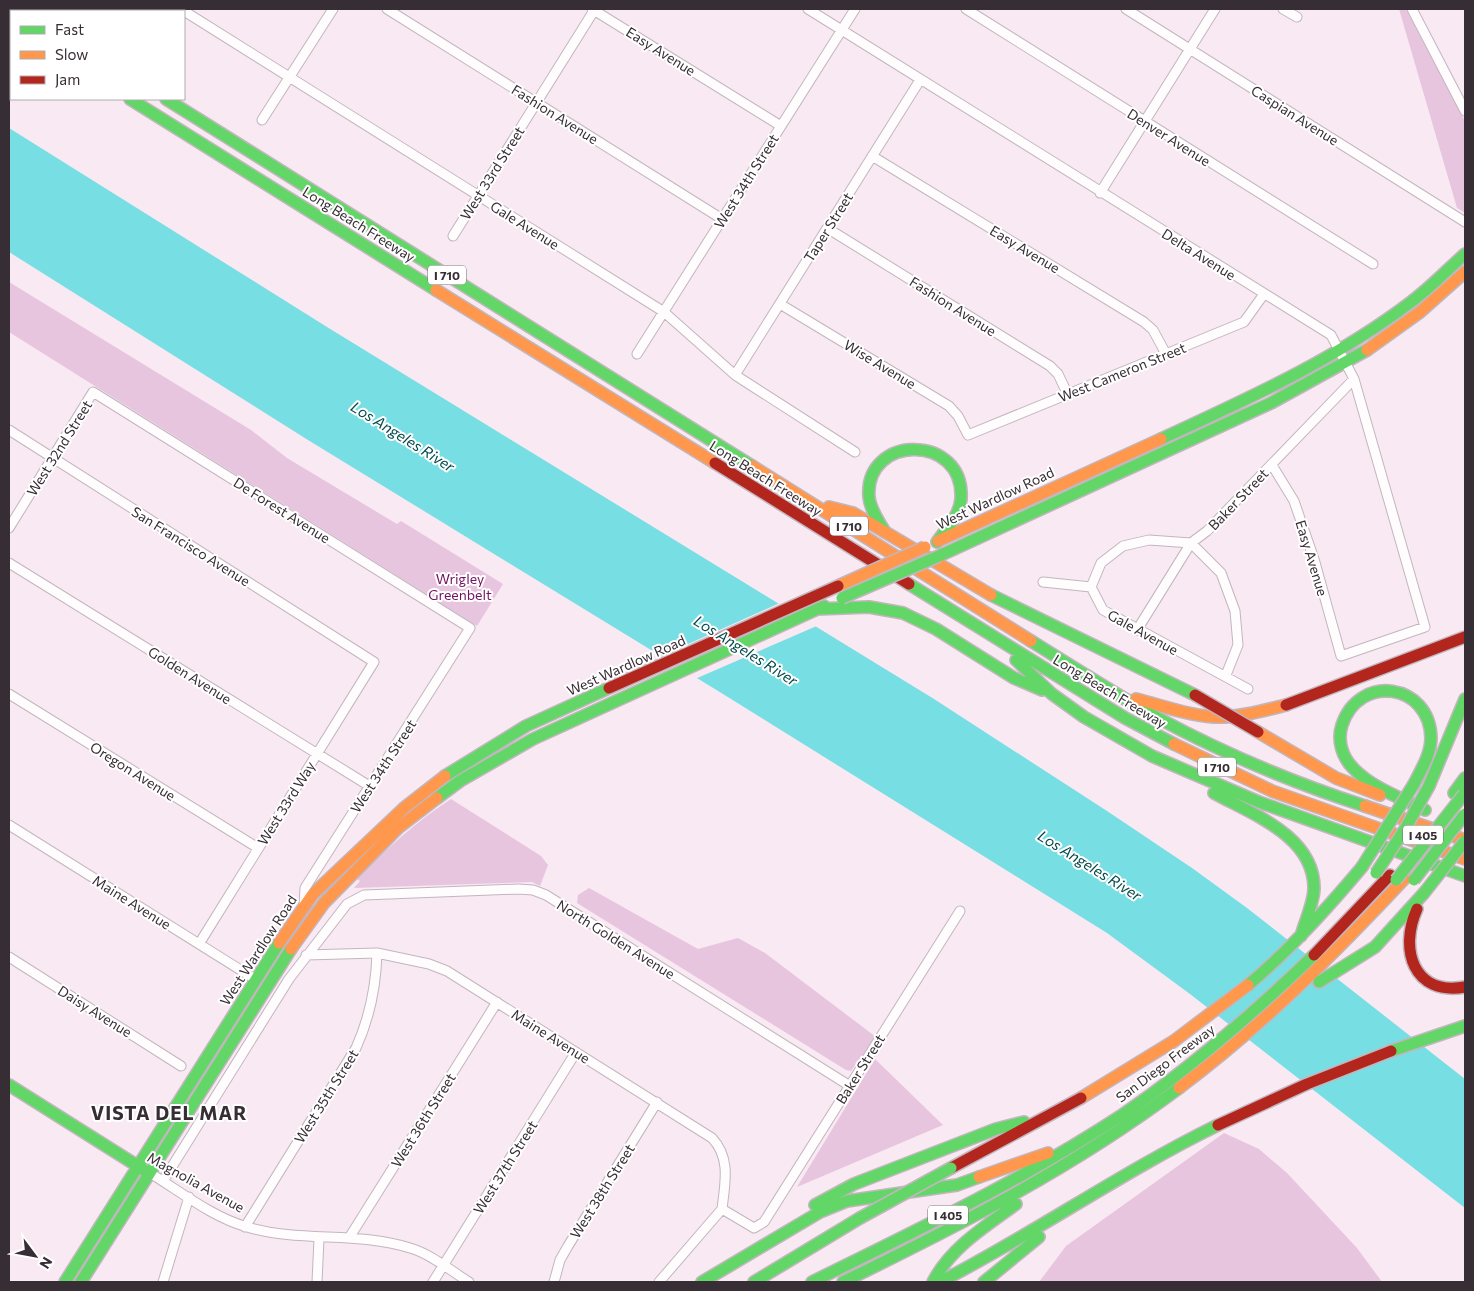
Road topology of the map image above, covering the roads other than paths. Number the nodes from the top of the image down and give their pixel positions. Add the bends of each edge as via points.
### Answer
1 (333, 9) edge
2 (387, 9) edge
3 (594, 9) edge
4 (808, 9) edge
5 (855, 9) edge
6 (966, 9) edge
7 (1126, 9) edge
8 (1215, 9) edge
9 (1283, 9) edge
10 (1412, 9) edge
11 (185, 12) edge
12 (1296, 17) dead end
13 (841, 30) junction
14 (1190, 49) junction
15 (289, 78) junction
16 (920, 80) junction
17 (132, 100) edge
18 (168, 100) edge
19 (536, 102) junction
20 (1465, 107) edge
21 (262, 120) dead end
22 (1145, 121) junction
23 (781, 126) junction
24 (872, 156) junction
25 (1100, 193) junction
26 (478, 196) junction
27 (722, 219) junction
28 (1465, 222) edge
29 (827, 228) junction
30 (453, 236) dead end
31 (1465, 254) edge
32 (1373, 264) dead end
33 (1465, 272) edge
34 (1264, 294) junction
35 (780, 304) junction
36 (664, 312) junction
37 (1341, 350) junction
38 (637, 354) dead end
39 (1166, 354) junction
40 (1347, 362) junction
41 (735, 375) junction
42 (1354, 378) junction
43 (93, 392) joint
44 (1068, 395) junction
45 (9, 430) edge
46 (968, 436) joint
47 (855, 452) dead end
48 (53, 458) junction
49 (1272, 465) junction
50 (811, 502) junction
51 (9, 528) edge
52 (885, 532) junction
53 (937, 542) junction
54 (1191, 543) junction
55 (9, 563) edge
56 (1043, 582) dead end
57 (1091, 587) junction
58 (817, 609) junction
59 (470, 628) joint
60 (1137, 630) junction
61 (988, 634) junction
62 (1465, 637) edge
63 (1341, 656) joint
64 (374, 662) joint
65 (1226, 675) junction
66 (1248, 689) dead end
67 (9, 694) edge
68 (1052, 694) junction
69 (1126, 698) junction
70 (1465, 699) edge
71 (317, 754) junction
72 (1178, 770) junction
73 (1465, 778) edge
74 (371, 787) junction
75 (1463, 799) edge
76 (1425, 810) junction
77 (1465, 824) edge
78 (9, 825) edge
79 (1465, 840) edge
80 (258, 848) junction
81 (1465, 859) edge
82 (1465, 877) edge
83 (1401, 878) junction
84 (1424, 893) junction
85 (1364, 905) junction
86 (304, 907) junction
87 (960, 911) dead end
88 (1354, 931) junction
89 (1301, 938) junction
90 (199, 944) junction
91 (376, 953) junction
92 (306, 955) junction
93 (9, 957) edge
94 (255, 979) junction
95 (1319, 982) junction
96 (1465, 987) edge
97 (497, 1002) junction
98 (1465, 1026) edge
99 (576, 1052) junction
100 (181, 1066) dead end
101 (9, 1085) edge
102 (850, 1086) junction
103 (1177, 1088) junction
104 (657, 1102) junction
105 (1050, 1116) junction
106 (1081, 1142) junction
107 (138, 1167) junction
108 (150, 1173) junction
109 (163, 1181) junction
110 (189, 1197) junction
111 (1078, 1203) junction
112 (1016, 1204) junction
113 (722, 1209) junction
114 (245, 1227) junction
115 (349, 1238) junction
116 (319, 1239) junction
117 (443, 1266) junction
118 (714, 1275) junction
119 (65, 1282) edge
120 (81, 1282) edge
121 (163, 1282) edge
122 (317, 1282) edge
123 (433, 1282) edge
124 (469, 1282) edge
125 (554, 1282) edge
126 (659, 1282) edge
127 (702, 1282) edge
128 (754, 1282) edge
129 (812, 1282) edge
130 (831, 1282) edge
131 (843, 1282) edge
132 (860, 1282) edge
133 (933, 1282) edge
134 (940, 1282) edge
135 (984, 1282) edge

1 - 15 street
2 - 19 street, Fashion Avenue
3 - 19 street, West 33rd Street
3 - 23 street, Easy Avenue
4 - 13 street, Delta Avenue
5 - 13 street, West 34th Street
6 - 22 street, Denver Avenue
7 - 14 street, Caspian Avenue
8 - 14 street
9 - 12 street
10 - 20 street
11 - 15 street, Gale Avenue
13 - 16 street, Delta Avenue
13 - 23 street, West 34th Street
14 - 22 street
14 - 28 street, Caspian Avenue
15 - 21 street
15 - 26 street, Gale Avenue
16 - 24 street, Taper Street
16 - 25 street, Delta Avenue
17 - 61 main road, Long Beach Freeway / I 710
18 - 50 main road, Long Beach Freeway / I 710
19 - 26 street, West 33rd Street
19 - 27 street, Fashion Avenue
22 - 25 street
22 - 32 street, Denver Avenue
23 - 27 street, West 34th Street
24 - 29 street, Taper Street
24 - 39 street, Easy Avenue via 1144,322 1153,330
25 - 34 street, Delta Avenue
26 - 30 street, West 33rd Street
26 - 36 street, Gale Avenue
27 - 36 street, West 34th Street
29 - 35 street, Taper Street
29 - 44 street, Fashion Avenue via 1050,366 1058,374
31 - 37 main road, West Wardlow Road via 1412,302
33 - 40 main road, West Wardlow Road via 1420,312
34 - 37 street, Delta Avenue via 1331,335
34 - 39 street, West Cameron Street via 1244,322
35 - 41 street, Taper Street
35 - 46 street, Wise Avenue via 949,406
36 - 38 street, West 34th Street
36 - 41 street, Gale Avenue
37 - 40 street, Delta Avenue
37 - 53 main road, West Wardlow Road via 1264,391
39 - 44 street, West Cameron Street
40 - 42 street, Delta Avenue
40 - 58 main road, West Wardlow Road, bridge via 1271,404
41 - 47 street, Gale Avenue
42 - 49 street, Baker Street
42 - 63 street, Delta Avenue via 1425,626
43 - 48 street, West 32nd Street
43 - 59 street, De Forest Avenue
44 - 46 street, West Cameron Street
45 - 48 street, San Francisco Avenue
48 - 51 street, West 32nd Street
48 - 64 street, San Francisco Avenue
49 - 54 street, Baker Street
49 - 63 street, Easy Avenue via 1294,501
50 - 52 main road via 853,514
50 - 69 main road, Long Beach Freeway / I 710
52 - 53 main road via 869,497 873,473 888,455 905,448 922,448 946,459 960,483 958,508
52 - 76 main road, bridge via 992,596 1195,695 1336,778
53 - 86 main road, West Wardlow Road, bridge via 526,726 453,770 404,808 313,894
54 - 57 street via 1149,540 1123,546 1101,563
54 - 60 street, Baker Street
54 - 65 street via 1221,573 1235,611 1238,645
55 - 71 street, Golden Avenue
56 - 57 street
57 - 60 street, Gale Avenue via 1103,610
58 - 68 main road via 886,609 912,617 1013,678
58 - 108 main road, West Wardlow Road via 533,739 460,781 398,828 324,903 279,965
59 - 74 street, West 34th Street
60 - 65 street, Gale Avenue
61 - 68 main road
61 - 81 main road, Long Beach Freeway / I 710 via 1110,709 1203,760 1319,809
62 - 69 main road via 1286,705 1252,714 1202,715
64 - 71 street, West 33rd Way
65 - 66 street, Gale Avenue
67 - 80 street, Oregon Avenue
68 - 72 main road via 1129,745
69 - 79 main road, Long Beach Freeway / I 710 via 1200,738 1285,777
70 - 85 main road, bridge via 1430,786 1376,872
71 - 74 street, Golden Avenue
71 - 80 street, West 33rd Way
72 - 82 main road
72 - 89 main road via 1288,835 1307,858 1313,879 1313,898
73 - 75 main road, San Diego Freeway / I 405
74 - 86 street, West 34th Street via 305,888
75 - 83 main road, San Diego Freeway / I 405
75 - 83 main road, San Diego Freeway / I 405, bridge
76 - 77 main road
76 - 89 main road, bridge via 1359,774 1344,756 1340,726 1350,706 1363,696 1382,690 1398,691 1413,699 1426,712 1431,744 1414,784 1390,825 1362,866
78 - 90 street, Maine Avenue
79 - 84 main road, bridge
80 - 90 street, West 33rd Way
83 - 85 main road, San Diego Freeway / I 405
83 - 88 main road, San Diego Freeway / I 405
83 - 88 main road
84 - 95 main road via 1375,948
84 - 96 main road via 1409,928 1412,962 1421,977 1434,986
85 - 88 main road, San Diego Freeway / I 405
86 - 94 main road, West Wardlow Road
87 - 102 street, Baker Street
88 - 95 main road, San Diego Freeway / I 405
88 - 103 main road, San Diego Freeway / I 405 via 1247,1020
89 - 105 main road via 1224,1006 1138,1066
90 - 94 street, Maine Avenue
91 - 92 street, Maine Avenue
91 - 97 street, Maine Avenue via 447,971
91 - 114 street, West 35th Street via 373,1000 356,1048
92 - 102 street, North Golden Avenue via 354,898 364,895 518,889 546,895
92 - 109 street
93 - 100 street, Daisy Avenue
94 - 107 main road, West Wardlow Road
95 - 103 main road, San Diego Freeway / I 405 via 1250,1044
97 - 99 street, Maine Avenue
97 - 115 street, West 36th Street
98 - 111 main road via 1333,1073 1158,1156
99 - 104 street, Maine Avenue
99 - 117 street, West 37th Street
101 - 107 main road, Magnolia Avenue
102 - 113 street, Baker Street via 769,1216 759,1226 747,1226
103 - 106 main road, San Diego Freeway / I 405
103 - 112 main road, San Diego Freeway / I 405 via 1125,1138
103 - 130 main road via 1112,1132 1007,1193
103 - 131 main road via 1053,1174
104 - 113 street, Maine Avenue via 720,1146 726,1169
104 - 125 street, West 38th Street via 568,1246
105 - 118 main road via 996,1129 854,1184 815,1205
105 - 128 main road, bridge via 860,1218
106 - 118 main road via 957,1185 846,1201 820,1212
106 - 129 main road, San Diego Freeway / I 405 via 980,1200
107 - 108 main road, Magnolia Avenue
107 - 119 main road, West Wardlow Road
108 - 109 street, Magnolia Avenue
108 - 120 main road, West Wardlow Road
109 - 110 street, Magnolia Avenue
110 - 114 street, Magnolia Avenue
110 - 121 street
111 - 134 main road
111 - 135 main road via 1061,1222
112 - 132 main road, San Diego Freeway / I 405
112 - 133 main road via 950,1255
113 - 126 street
114 - 116 street, Magnolia Avenue
115 - 116 street, Magnolia Avenue
115 - 117 street, Magnolia Avenue via 411,1248
116 - 122 street
117 - 123 street, West 37th Street
117 - 124 street, Magnolia Avenue
118 - 127 main road

